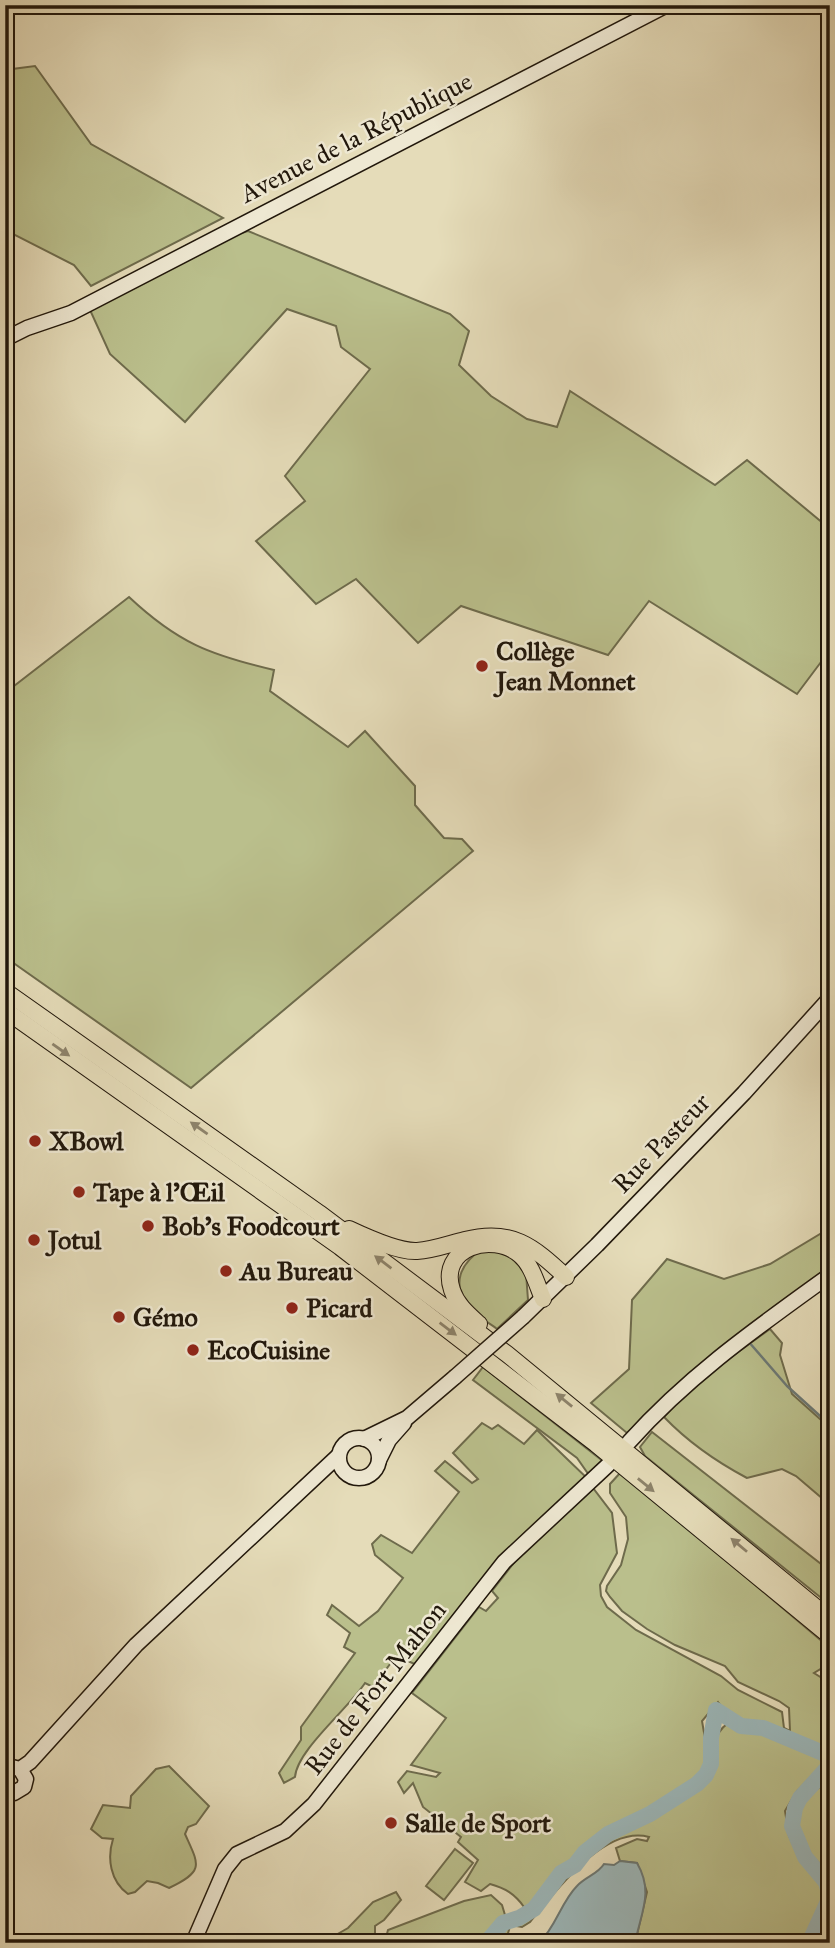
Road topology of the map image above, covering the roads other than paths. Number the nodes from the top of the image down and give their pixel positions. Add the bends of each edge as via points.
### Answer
1 (667, 5) edge
2 (69, 314) junction
3 (5, 339) edge
4 (5, 349) edge
5 (5, 992) edge
6 (830, 998) edge
7 (5, 1010) edge
8 (319, 1213) junction
9 (830, 1275) edge
10 (566, 1277) junction
11 (543, 1298) junction
12 (507, 1354) junction
13 (407, 1418) junction
14 (363, 1439) junction
15 (629, 1442) dead end
16 (338, 1456) junction
17 (379, 1460) junction
18 (608, 1465) dead end
19 (352, 1478) junction
20 (304, 1489) junction
21 (830, 1619) edge
22 (830, 1636) edge
23 (20, 1769) junction
24 (5, 1770) edge
25 (6, 1793) edge
26 (193, 1943) edge

1 - 2 street, Avenue de la République
2 - 3 street, Avenue de la République
2 - 4 street, Avenue de la République
8 -> 5 main road
6 - 10 street, Rue Pasteur
7 -> 22 main road via 340,1247 596,1444
8 - 10 main road via 381,1243 414,1252 481,1236 505,1236 526,1244
12 -> 8 main road
9 - 15 street via 699,1372
10 - 11 street, Rue Pasteur
11 - 12 main road via 522,1256 508,1247 484,1243 463,1250 457,1258 451,1287 457,1300
11 - 13 street, Rue Pasteur, bridge
21 -> 12 main road
13 - 14 street
13 - 17 street
14 - 16 street via 349,1440
14 - 17 street via 374,1445
16 - 19 street via 341,1469
16 - 20 street
17 - 19 street via 371,1475
18 - 26 street, Rue de Fort Mahon via 504,1562 314,1804 285,1831 237,1854 225,1869
19 - 20 street via 336,1477
20 - 23 street via 136,1645
23 - 24 street
23 - 25 street via 26,1779 24,1787

